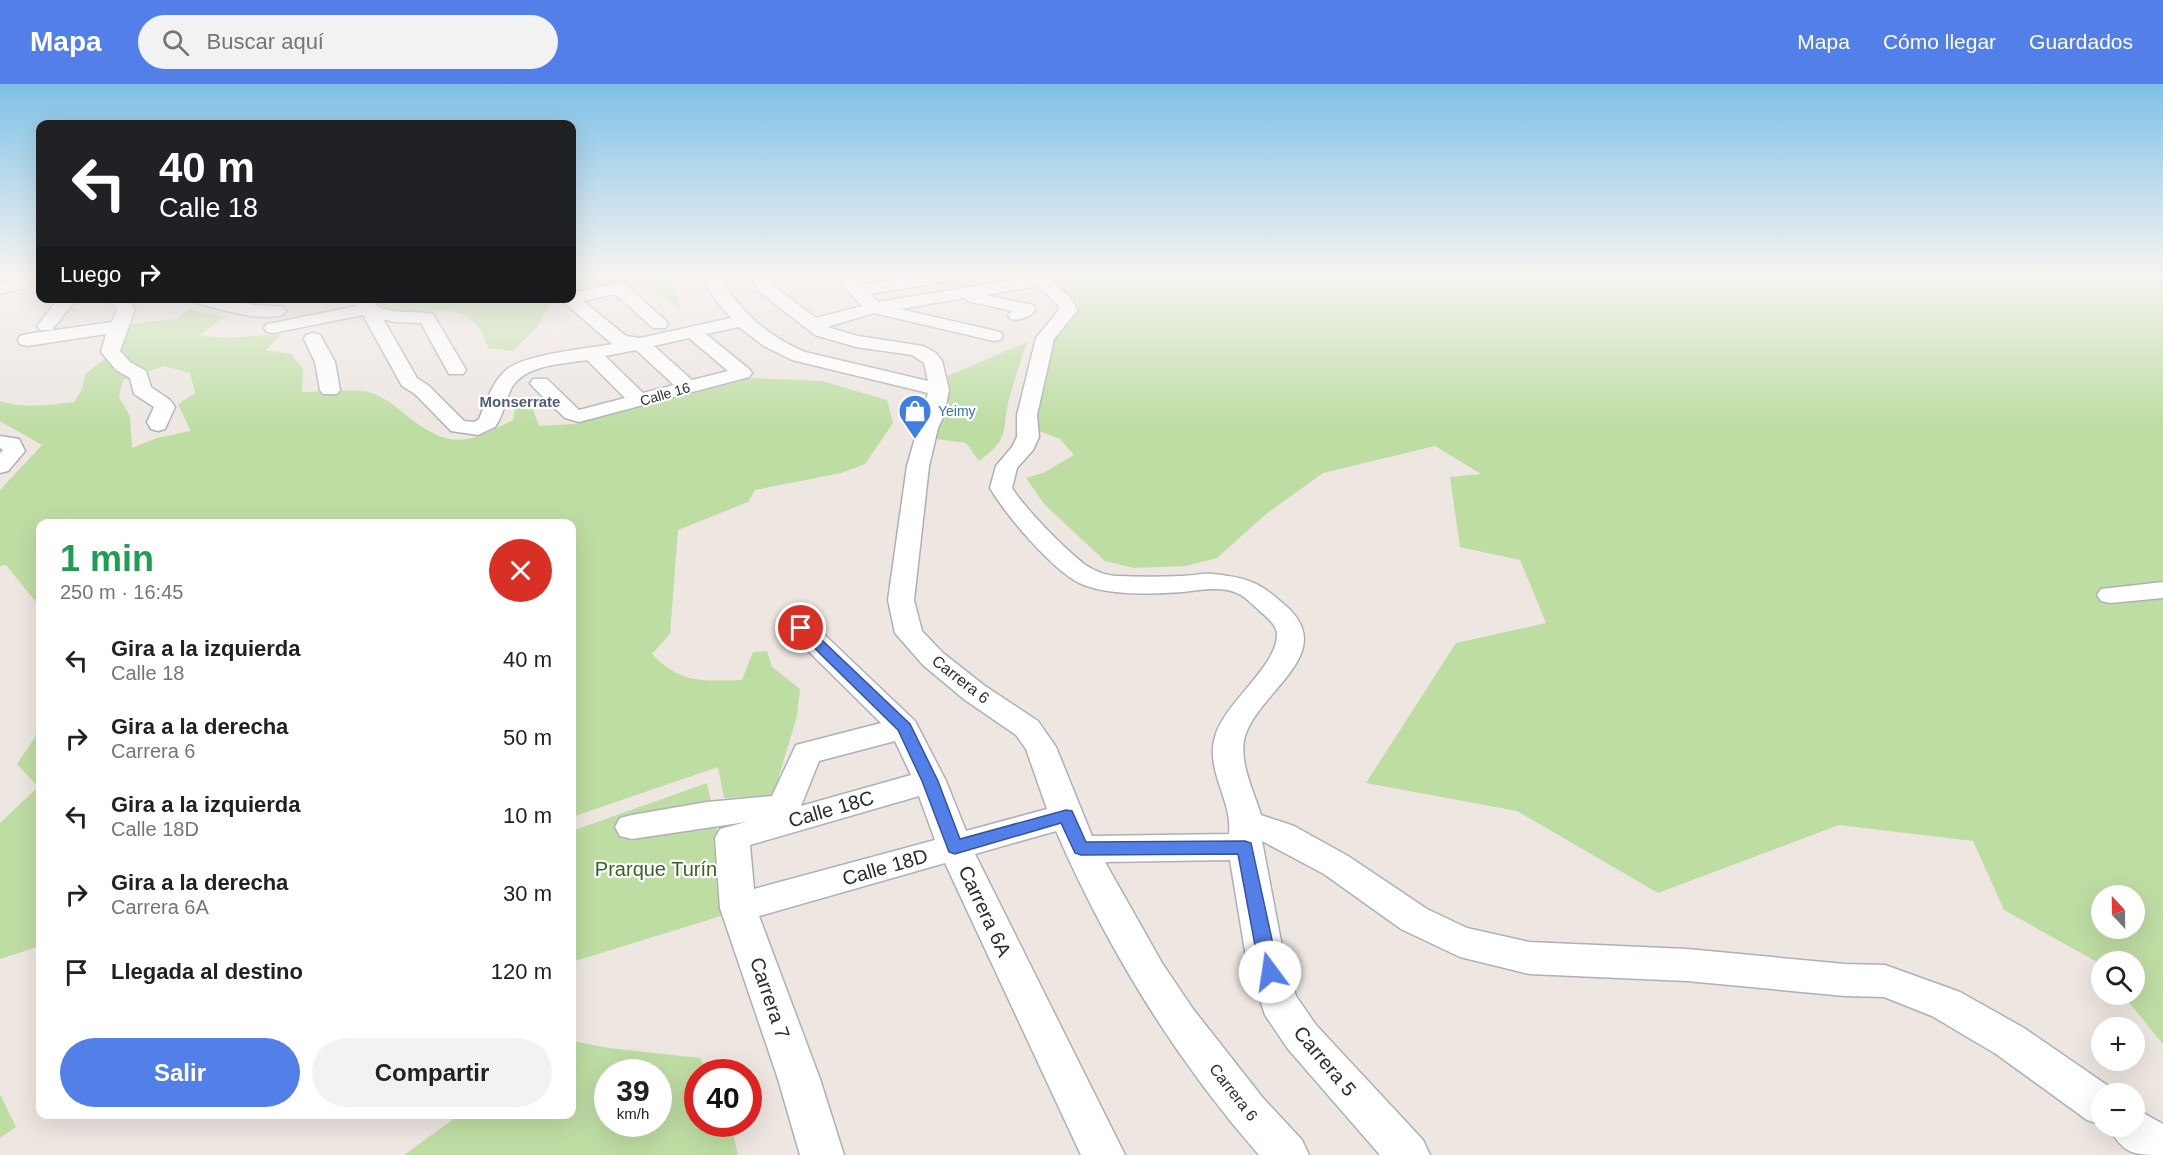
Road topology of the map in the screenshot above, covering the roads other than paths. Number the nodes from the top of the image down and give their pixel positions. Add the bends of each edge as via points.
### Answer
1 (120, 324) edge
2 (266, 324) edge
3 (361, 324) edge
4 (376, 324) edge
5 (431, 324) edge
6 (598, 324) edge
7 (659, 324) edge
8 (728, 324) edge
9 (745, 324) edge
10 (816, 324) edge
11 (942, 324) edge
12 (1057, 324) edge
13 (812, 325) joint
14 (254, 329) dead end
15 (357, 330) dead end
16 (692, 332) junction
17 (116, 334) junction
18 (335, 335) dead end
19 (610, 335) junction
20 (994, 336) dead end
21 (313, 339) junction
22 (291, 343) dead end
23 (640, 344) junction
24 (25, 349) dead end
25 (591, 354) junction
26 (409, 382) junction
27 (540, 383) dead end
28 (688, 387) junction
29 (330, 390) dead end
30 (939, 390) junction
31 (640, 401) junction
32 (158, 425) dead end
33 (0, 442) edge
34 (0, 466) edge
35 (2163, 590) edge
36 (2110, 595) dead end
37 (801, 628) dead end
38 (904, 728) junction
39 (930, 781) junction
40 (780, 816) junction
41 (1066, 816) junction
42 (632, 827) dead end
43 (1246, 835) junction
44 (732, 838) joint
45 (955, 847) junction
46 (1081, 849) junction
47 (738, 908) junction
48 (2091, 1099) edge
49 (2145, 1137) edge
50 (2163, 1150) edge
51 (822, 1155) edge
52 (1103, 1155) edge
53 (1287, 1155) edge
54 (1408, 1155) edge

1 - 17 street
2 - 14 street
3 - 15 street
4 - 26 street
5 - 26 street via 462,368
6 - 19 street
7 - 19 street
8 - 16 street
9 - 30 street via 779,349 799,356
10 - 13 street
11 - 20 street
12 - 43 street, Carrera 5 via 1045,338 1027,415 1028,437 1007,466 1001,488 1076,570 1092,579 1116,584 1209,581 1240,585 1279,614 1290,632 1290,651 1230,736 1228,760
13 - 30 street via 835,337 929,354 936,364
16 - 23 street
16 - 28 street, Calle 16 via 742,373
17 - 24 street
17 - 32 street via 110,352 139,375 141,390 165,406
18 - 21 street
19 - 23 street
21 - 22 street
21 - 29 street via 325,362
23 - 25 street
23 - 28 street
25 - 26 street via 558,351 513,374 503,386 488,423 470,430 458,427
25 - 31 street
27 - 31 street, Calle 16 via 572,414 587,415
28 - 31 street, Calle 16
30 - 41 street, Carrera 6 via 922,447 904,578 902,600 909,633 975,693 1027,728 1041,747
33 - 34 street via 11,444 14,451
35 - 36 street
37 - 38 street, Carrera 6A
38 - 39 street, Carrera 6A
38 - 40 street via 807,753
39 - 40 street, Calle 18C
39 - 45 street, Carrera 6A
40 - 42 street via 744,808
40 - 44 street, Calle 18C
41 - 45 street, Calle 18D
41 - 46 street, Carrera 6
43 - 46 street
43 - 48 street via 1282,835 1336,865 1414,919 1460,942 1529,958 1687,965 1885,981 1946,1004 2010,1041
43 - 54 street, Carrera 5 via 1265,957 1279,1003 1302,1037
44 - 47 street, Carrera 7
45 - 47 street, Calle 18D
45 - 52 street, Carrera 6A
46 - 53 street, Carrera 6 via 1114,915 1179,1021 1248,1112
47 - 51 street, Carrera 7
49 - 50 street

